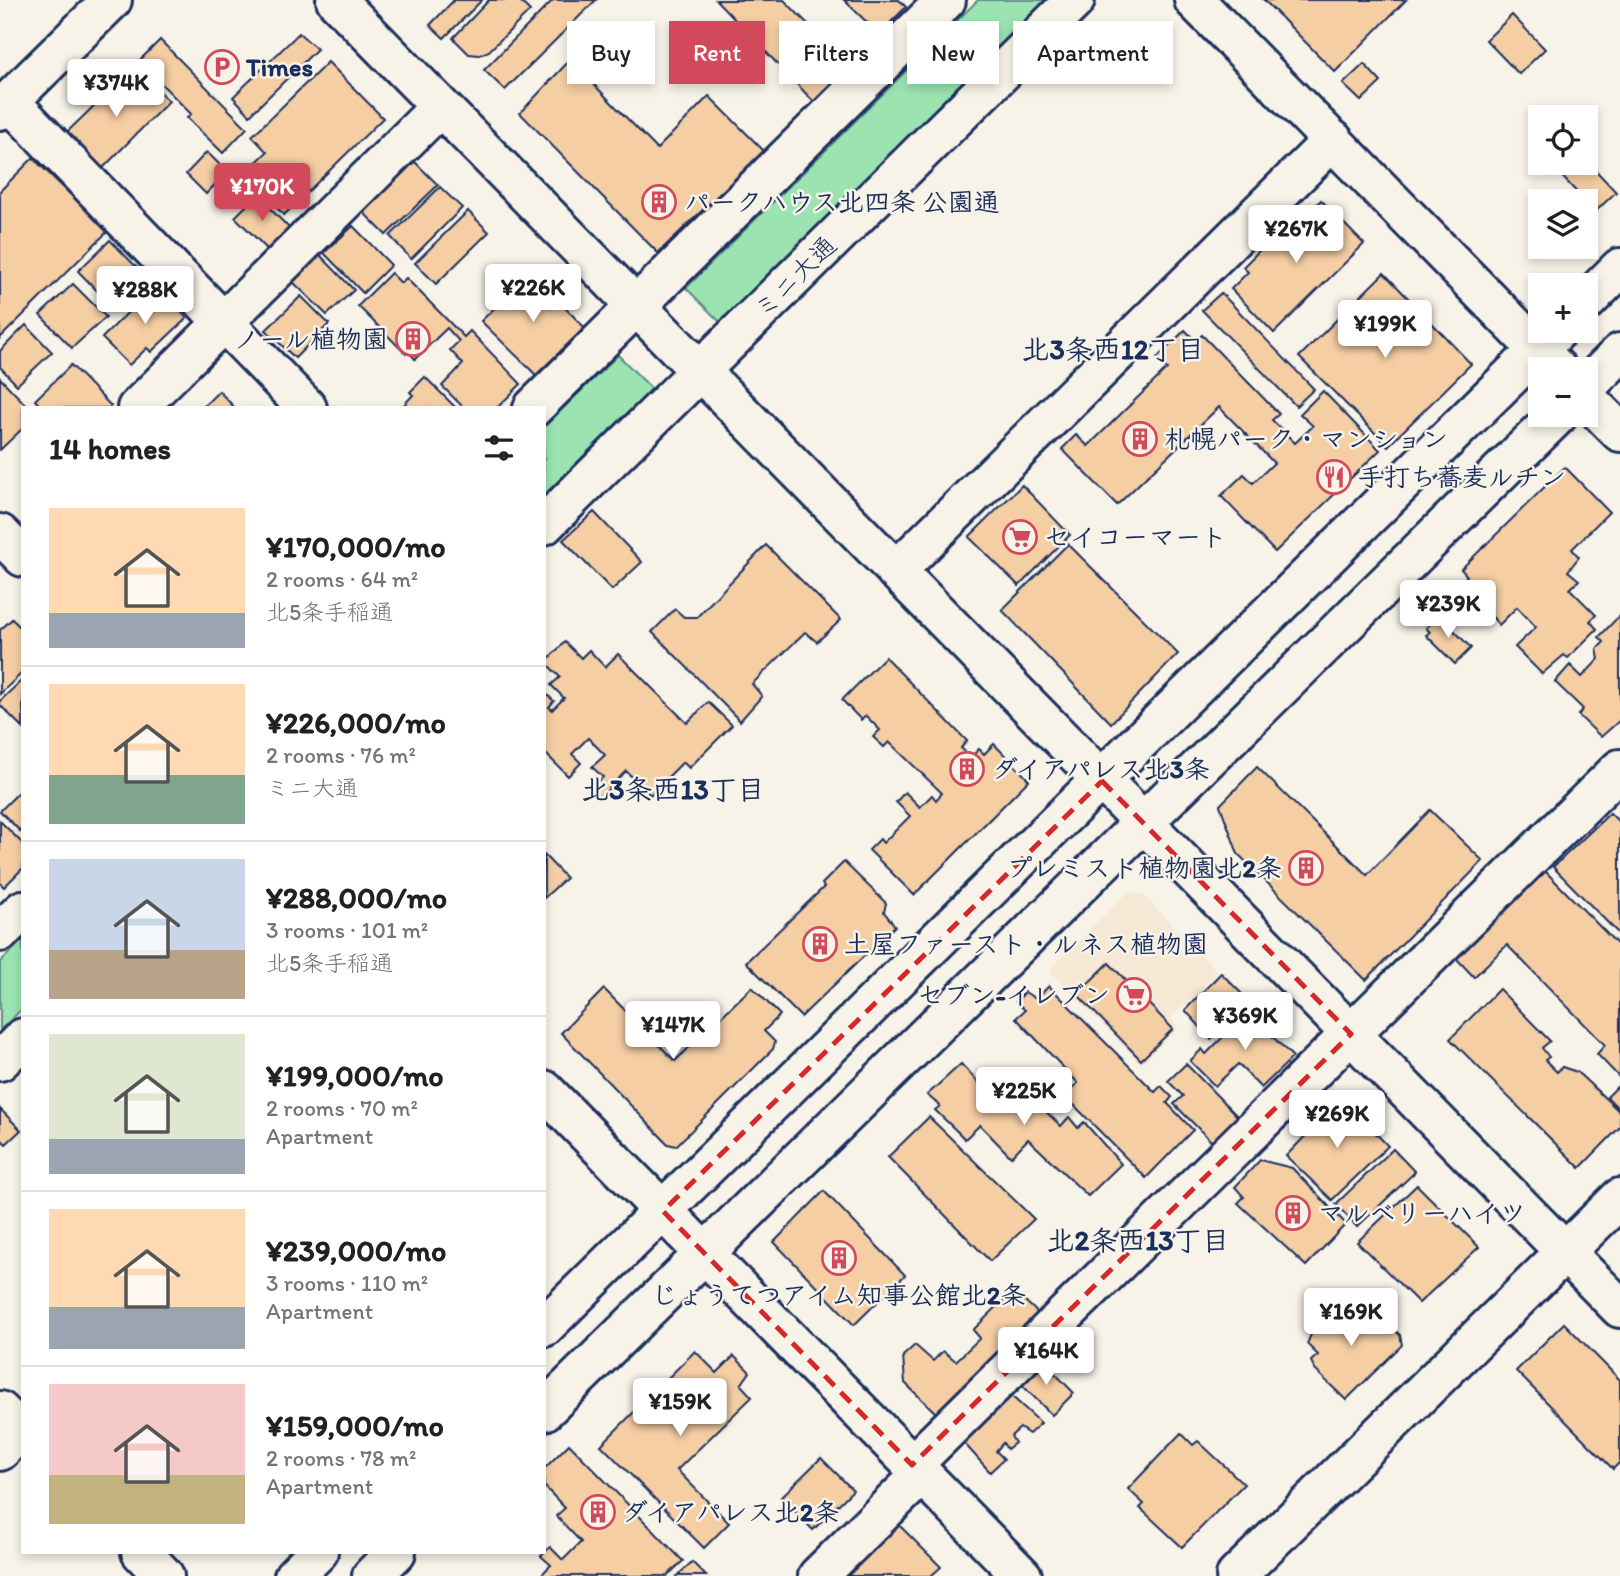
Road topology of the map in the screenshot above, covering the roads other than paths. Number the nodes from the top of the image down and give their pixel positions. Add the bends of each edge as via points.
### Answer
1 (112, 0) edge
2 (335, 0) edge
3 (946, 0) edge
4 (1075, 0) edge
5 (1194, 0) edge
6 (4, 106) edge
7 (440, 107) junction
8 (1333, 140) junction
9 (1620, 268) edge
10 (1598, 290) edge
11 (636, 306) junction
12 (222, 324) junction
13 (1551, 350) edge
14 (1620, 353) edge
15 (700, 371) junction
16 (1598, 375) edge
17 (139, 406) edge
18 (305, 406) edge
19 (535, 406) edge
20 (1598, 410) edge
21 (1546, 427) edge
22 (1620, 432) edge
23 (546, 523) edge
24 (896, 571) junction
25 (1620, 769) edge
26 (1102, 781) junction
27 (1144, 823) junction
28 (21, 912) edge
29 (0, 932) edge
30 (1351, 1034) junction
31 (21, 1040) edge
32 (0, 1061) edge
33 (546, 1092) edge
34 (1620, 1198) edge
35 (663, 1211) junction
36 (1566, 1252) junction
37 (706, 1255) junction
38 (1620, 1308) edge
39 (546, 1325) edge
40 (546, 1409) edge
41 (917, 1469) junction
42 (143, 1554) edge
43 (316, 1554) edge
44 (394, 1554) edge
45 (164, 1576) edge
46 (294, 1576) edge
47 (372, 1576) edge
48 (818, 1576) edge
49 (1023, 1576) edge
50 (1236, 1576) edge

1 - 6 street
2 - 7 street
3 - 11 street
4 - 15 street, ミニ大通
5 - 8 street
6 - 12 street
7 - 11 street
7 - 12 street
8 - 13 street
8 - 24 street
9 - 10 street
11 - 15 street
11 - 19 street
12 - 17 street
12 - 18 street
13 - 26 street
14 - 16 street
15 - 23 street, ミニ大通
15 - 24 street
20 - 22 street
21 - 27 street
24 - 26 street
25 - 30 street
26 - 27 street
26 - 35 street
27 - 30 street
27 - 37 street
28 - 29 street
30 - 36 street
30 - 41 street
31 - 32 street
33 - 35 street
34 - 36 street
35 - 37 street
35 - 39 street
36 - 38 street
36 - 50 street
37 - 40 street
37 - 41 street
41 - 48 street
41 - 49 street
42 - 45 street
43 - 46 street
44 - 47 street

